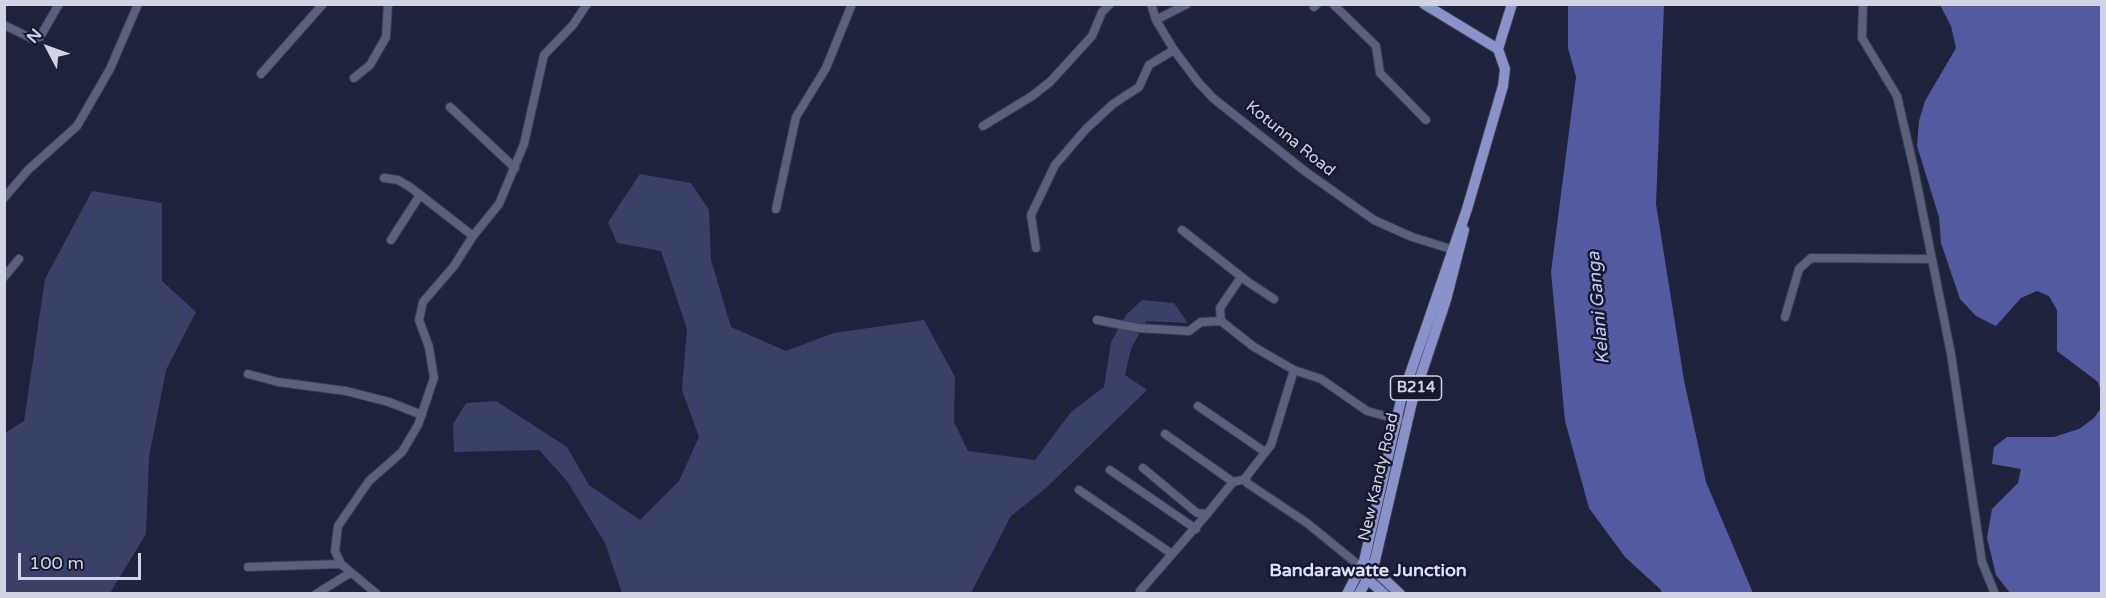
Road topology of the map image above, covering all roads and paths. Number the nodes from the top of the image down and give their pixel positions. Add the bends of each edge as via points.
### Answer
1 (59, 4) edge
2 (138, 4) edge
3 (323, 4) edge
4 (388, 4) edge
5 (587, 4) edge
6 (852, 4) edge
7 (1110, 4) edge
8 (1151, 4) edge
9 (1187, 4) edge
10 (1333, 4) edge
11 (1424, 4) edge
12 (1512, 4) edge
13 (1863, 4) edge
14 (1156, 20) junction
15 (4, 25) edge
16 (1498, 49) junction
17 (1174, 50) junction
18 (261, 74) dead end
19 (354, 78) dead end
20 (450, 107) dead end
21 (1426, 120) dead end
22 (983, 126) dead end
23 (514, 168) junction
24 (384, 178) dead end
25 (420, 195) junction
26 (4, 198) edge
27 (776, 208) dead end
28 (1182, 230) dead end
29 (473, 236) junction
30 (391, 240) dead end
31 (1036, 248) dead end
32 (1455, 250) junction
33 (19, 259) dead end
34 (1931, 259) junction
35 (4, 277) edge
36 (1241, 277) junction
37 (1274, 299) dead end
38 (1785, 317) dead end
39 (1097, 320) dead end
40 (1221, 321) junction
41 (1294, 370) junction
42 (248, 374) dead end
43 (1198, 406) dead end
44 (422, 415) junction
45 (1402, 421) junction
46 (1165, 434) dead end
47 (1265, 452) junction
48 (1143, 468) dead end
49 (1110, 470) dead end
50 (1246, 479) junction
51 (1233, 482) junction
52 (1079, 490) dead end
53 (1207, 514) junction
54 (1196, 529) junction
55 (1172, 554) junction
56 (341, 564) junction
57 (249, 567) dead end
58 (1365, 569) junction
59 (350, 573) junction
60 (1140, 591) dead end
61 (316, 594) edge
62 (377, 594) edge
63 (1347, 594) edge
64 (1359, 594) edge
65 (1384, 594) edge
66 (1400, 594) edge
67 (1995, 594) edge

1 - 15 street via 40,37 33,39
2 - 26 street via 110,69 78,126 28,170
3 - 18 street
4 - 19 street via 386,37 370,64
5 - 23 street via 544,55 524,144
6 - 27 street via 826,68 796,117
7 - 22 street via 1102,12 1092,36 1050,82
8 - 14 street, Kotunna Road
9 - 14 street
10 - 21 street via 1376,46 1380,73
11 - 16 main road
12 - 16 main road
13 - 34 street via 1862,38 1897,96
14 - 17 street, Kotunna Road
16 - 32 main road, New Kandy Road / B214 via 1505,69 1503,86
17 - 31 street via 1149,65 1139,87 1086,129 1055,165 1031,215
17 - 32 street, Kotunna Road via 1213,98 1345,201 1392,229
20 - 23 street
23 - 29 street via 499,204
24 - 25 street via 398,180
25 - 29 street
25 - 30 street
28 - 36 street
29 - 44 street via 423,302 419,320 434,378
32 - 45 main road, New Kandy Road / B214
33 - 35 street
34 - 38 street via 1810,258 1799,269
34 - 67 street via 1951,354 1982,562
36 - 37 street
36 - 40 street via 1220,308
39 - 40 street via 1189,332 1202,322
40 - 41 street via 1254,347
41 - 45 street via 1321,380 1367,411
41 - 47 street via 1282,414
42 - 44 street via 346,391
43 - 47 street
44 - 56 street via 402,452 369,481 338,526 335,551
45 - 58 main road, New Kandy Road / B214
46 - 51 street
47 - 50 street
48 - 53 street via 1197,513
49 - 54 street
50 - 51 street
50 - 58 street via 1250,486 1307,523
51 - 53 street
52 - 55 street
53 - 54 street
54 - 55 street
55 - 60 street
56 - 57 street
56 - 59 street
58 - 63 main road, B214
58 - 64 main road, B214
58 - 65 main road
58 - 66 main road
59 - 61 street
59 - 62 street

